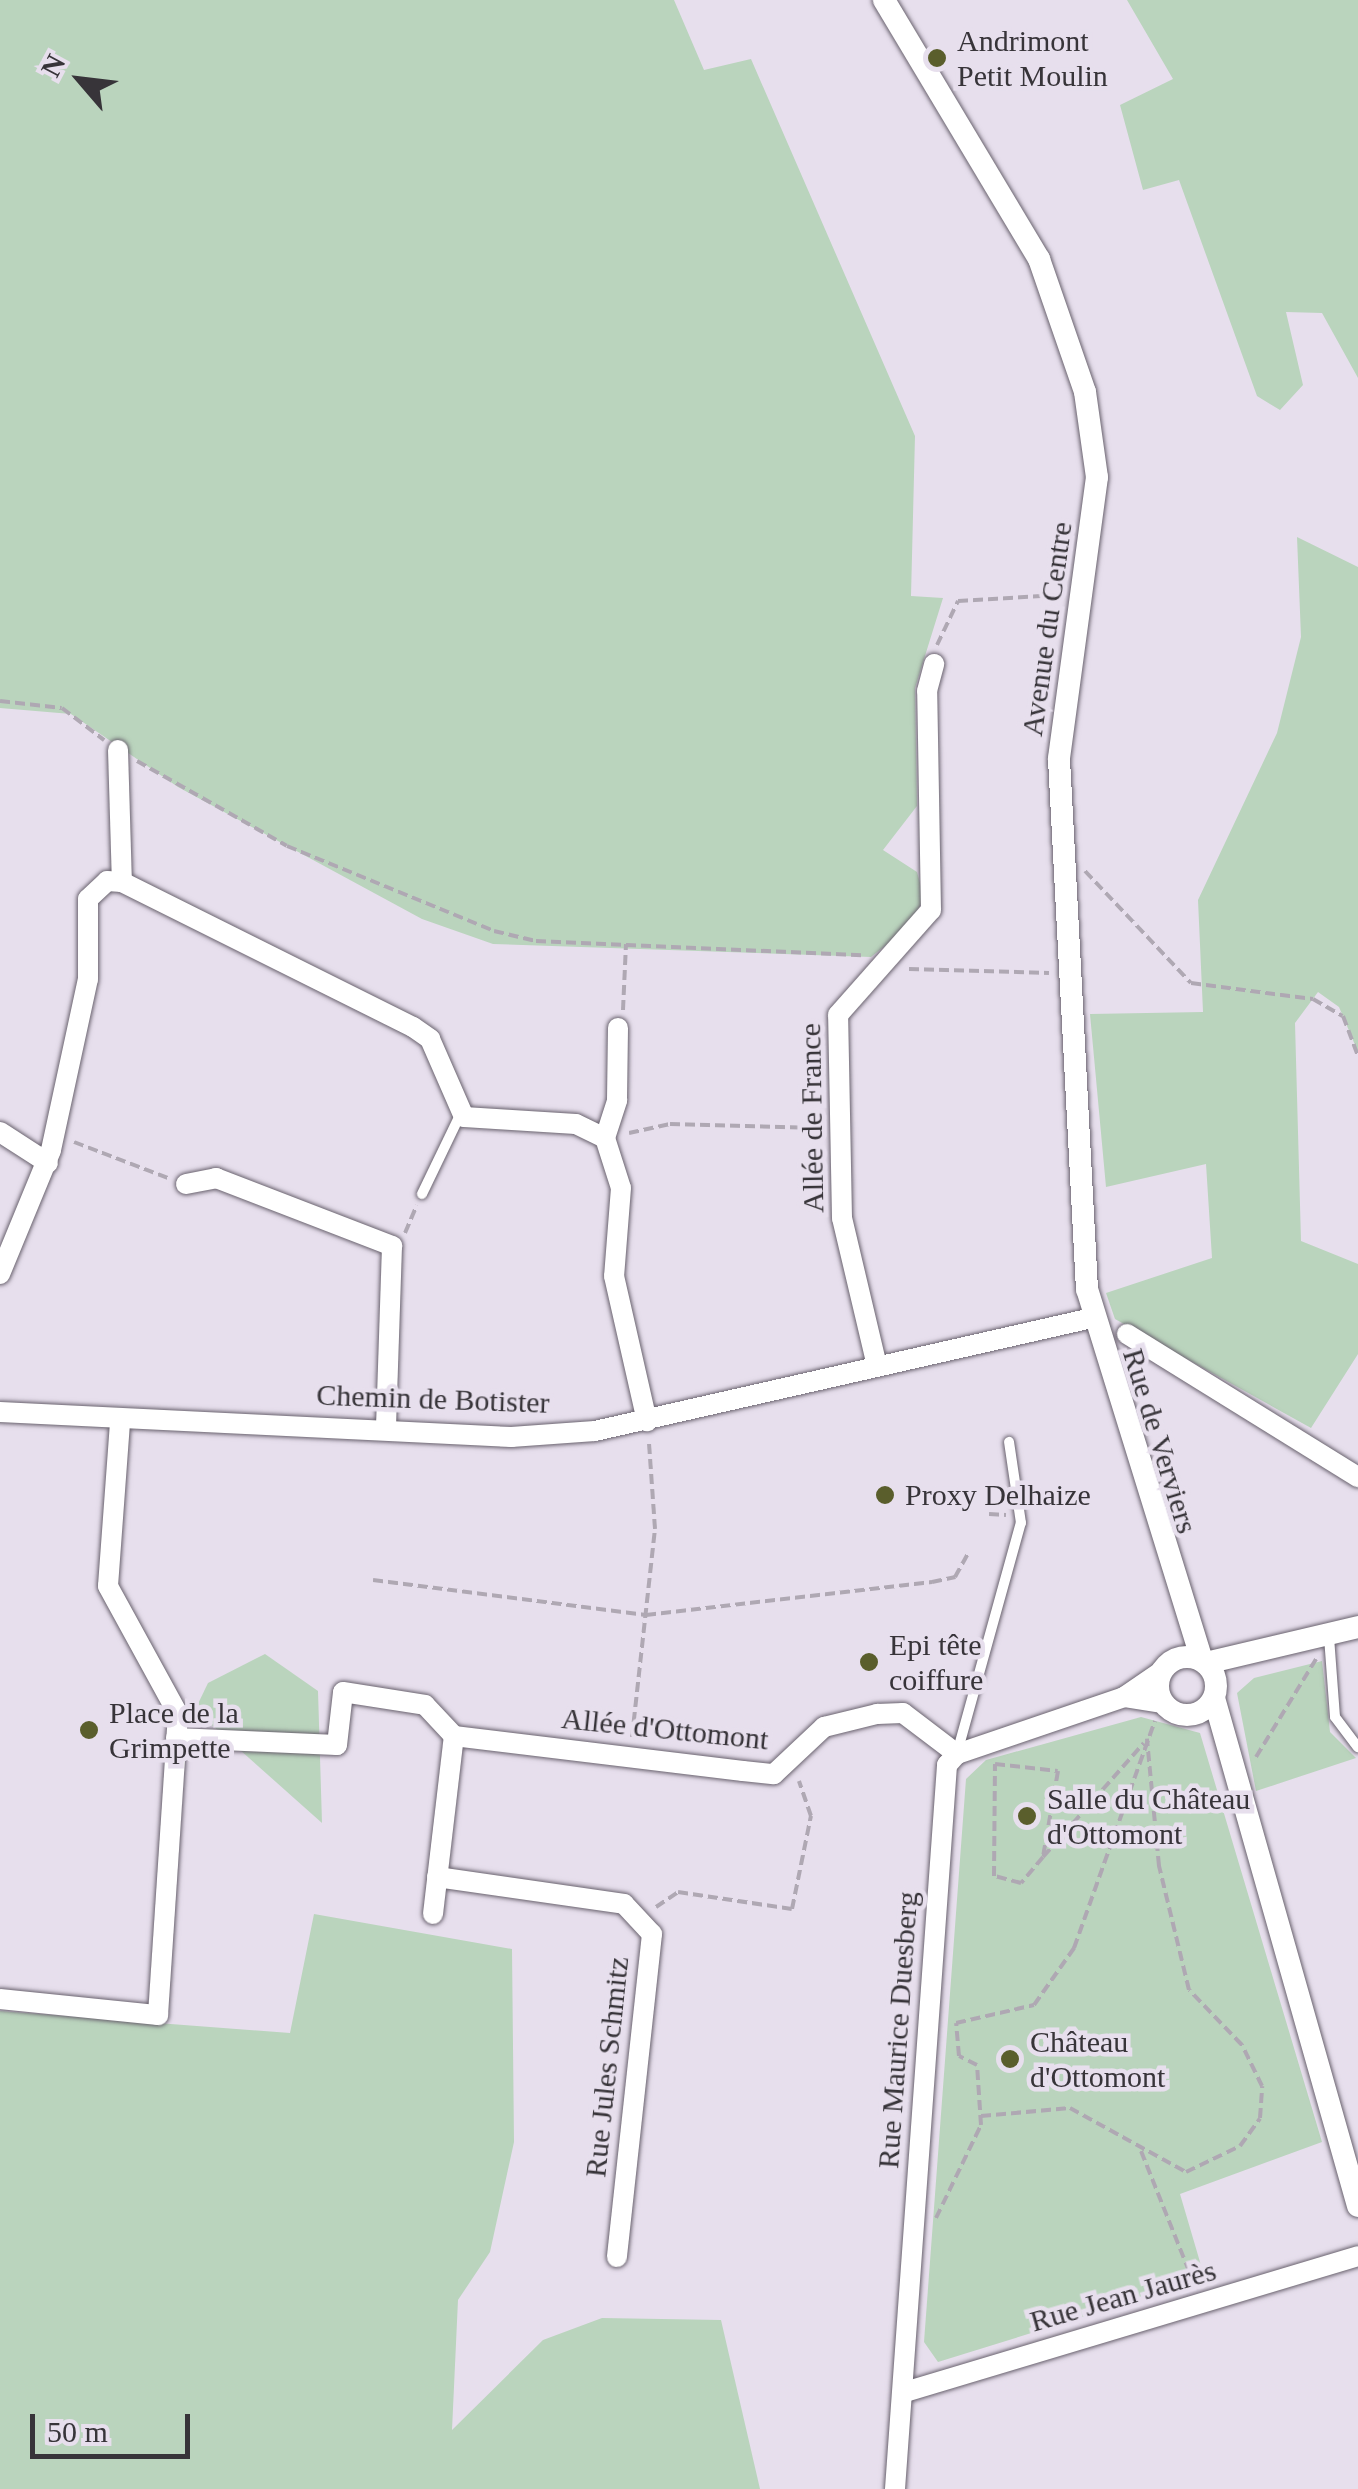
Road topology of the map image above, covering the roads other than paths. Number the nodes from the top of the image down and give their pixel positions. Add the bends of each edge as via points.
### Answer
1 (884, 0) edge
2 (934, 664) road end
3 (118, 750) road end
4 (122, 882) junction
5 (618, 1028) road end
6 (461, 1113) junction
7 (0, 1132) edge
8 (605, 1138) junction
9 (48, 1163) junction
10 (186, 1184) road end
11 (422, 1194) road end
12 (0, 1274) edge
13 (1092, 1318) junction
14 (1127, 1334) dead end
15 (878, 1366) junction
16 (0, 1412) edge
17 (120, 1420) junction
18 (648, 1421) junction
19 (386, 1430) junction
20 (1009, 1442) dead end
21 (1358, 1477) edge
22 (1171, 1581) junction
23 (1358, 1628) edge
24 (1329, 1636) junction
25 (1248, 1660) junction
26 (1204, 1662) junction
27 (1168, 1665) junction
28 (1215, 1696) junction
29 (1124, 1698) junction
30 (1163, 1703) junction
31 (1187, 1716) junction
32 (454, 1736) junction
33 (176, 1738) junction
34 (1358, 1748) edge
35 (957, 1754) junction
36 (1238, 1787) junction
37 (437, 1877) junction
38 (433, 1914) dead end
39 (0, 1998) edge
40 (1354, 2163) edge
41 (1358, 2206) edge
42 (617, 2256) dead end
43 (1358, 2256) edge
44 (905, 2392) junction
45 (895, 2489) edge

1 - 13 street, Avenue du Centre via 1039,259 1085,392 1097,477 1063,698 1061,857
2 - 15 street, Allée de France via 931,910 838,1015 842,1218
3 - 4 street
4 - 6 street via 414,1026 436,1051
4 - 9 street via 107,881 88,899 88,980
5 - 8 street via 617,1100
6 - 8 street via 576,1124
6 - 11 lane
7 - 9 street
8 - 18 street via 621,1188 614,1276
9 - 12 street
10 - 19 street via 216,1178 280,1198 394,1250
13 - 15 street, Chemin de Botister
13 - 22 street, Rue de Verviers
14 - 21 street
15 - 18 street, Chemin de Botister
16 - 17 street, Chemin de Botister
17 - 19 street, Chemin de Botister
17 - 33 street via 108,1586 178,1714
18 - 19 street, Chemin de Botister via 512,1437
20 - 35 lane via 1021,1523
22 - 26 street, Rue de Verviers
22 - 27 street, Rue de Verviers
23 - 24 street
24 - 25 street
24 - 34 lane via 1335,1717
25 - 26 street
25 - 28 street
26 - 27 street
26 - 28 street, Rue de Verviers
27 - 29 street
27 - 30 street, Rue de Verviers
28 - 31 street
28 - 36 street
29 - 30 street
29 - 35 street
30 - 31 street
31 - 36 street via 1205,1726
32 - 33 street via 424,1705 343,1692 337,1745
32 - 35 street, Allée d'Ottomont via 774,1774 824,1727 903,1714
32 - 37 street
33 - 39 street via 158,2015
35 - 44 street, Rue Maurice Duesberg via 947,1765
36 - 40 street
37 - 38 street
37 - 42 street, Rue Jules Schmitz via 624,1904 652,1934
40 - 41 street
43 - 44 street, Rue Jean Jaurès
44 - 45 street, Rue Maurice Duesberg

